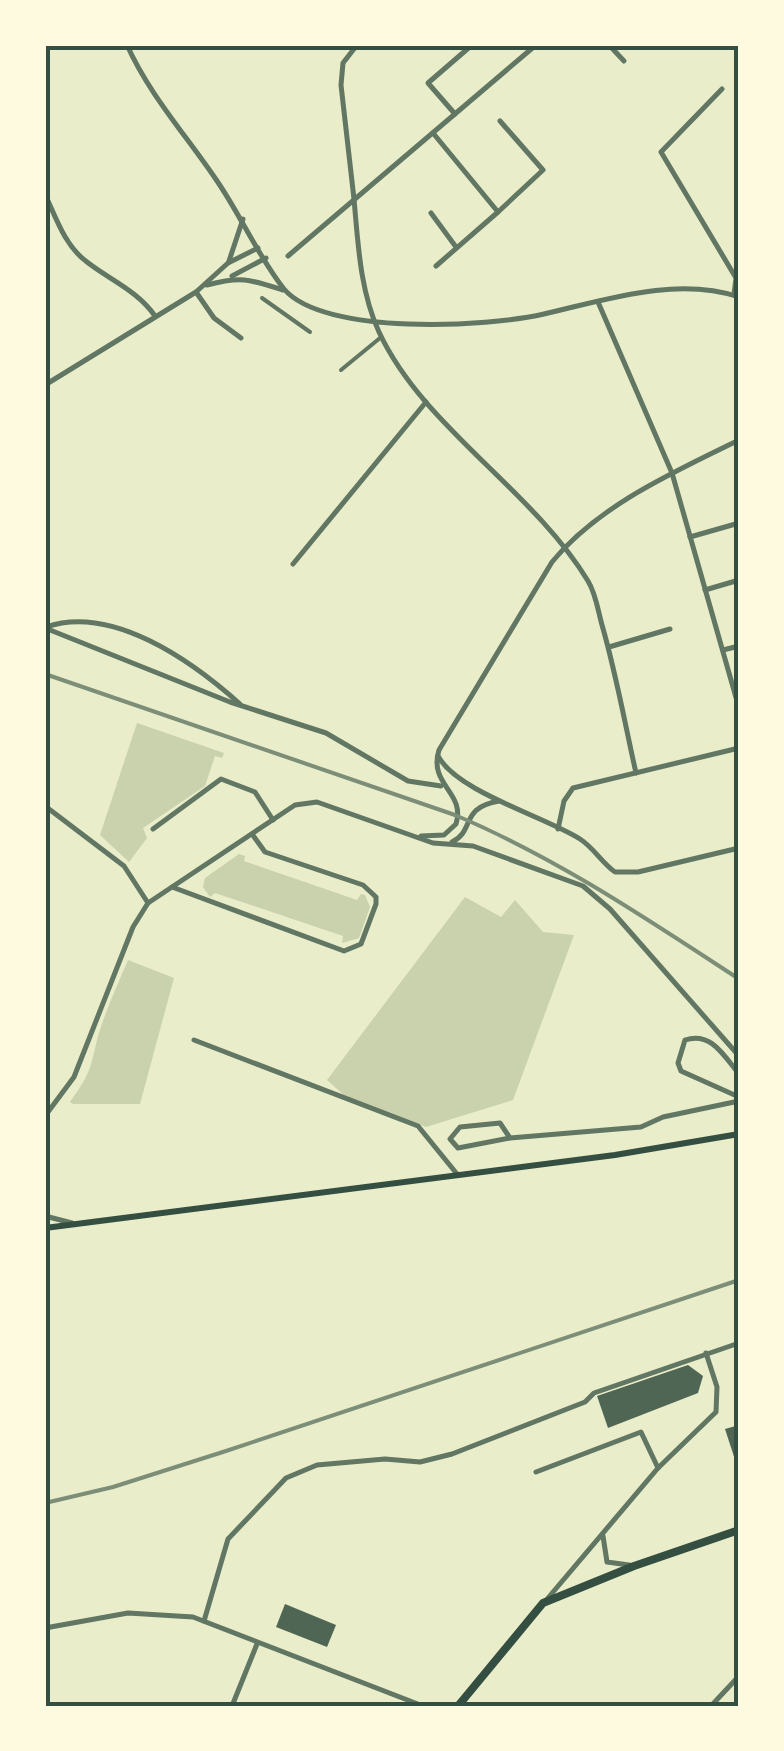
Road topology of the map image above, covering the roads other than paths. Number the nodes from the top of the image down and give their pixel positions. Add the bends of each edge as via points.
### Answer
1 (127, 45) edge
2 (357, 45) edge
3 (472, 45) edge
4 (536, 45) edge
5 (608, 45) edge
6 (624, 60) dead end
7 (722, 88) dead end
8 (455, 114) junction
9 (500, 121) dead end
10 (433, 133) junction
11 (45, 194) edge
12 (354, 202) junction
13 (498, 212) junction
14 (431, 214) dead end
15 (242, 218) junction
16 (258, 248) junction
17 (457, 248) junction
18 (288, 256) dead end
19 (266, 258) junction
20 (228, 263) junction
21 (436, 266) dead end
22 (229, 278) junction
23 (204, 286) junction
24 (286, 290) junction
25 (196, 292) junction
26 (736, 296) edge
27 (262, 298) dead end
28 (598, 302) junction
29 (155, 316) junction
30 (374, 321) junction
31 (310, 332) dead end
32 (381, 337) junction
33 (240, 338) dead end
34 (341, 370) dead end
35 (45, 385) edge
36 (426, 402) junction
37 (739, 440) edge
38 (672, 474) junction
39 (739, 523) edge
40 (690, 537) junction
41 (565, 546) junction
42 (293, 564) dead end
43 (739, 580) edge
44 (705, 590) junction
45 (45, 628) edge
46 (670, 630) dead end
47 (739, 646) edge
48 (608, 648) junction
49 (723, 650) junction
50 (242, 706) junction
51 (739, 708) edge
52 (739, 748) edge
53 (437, 755) junction
54 (636, 773) junction
55 (444, 787) junction
56 (499, 801) junction
57 (45, 806) edge
58 (273, 820) junction
59 (458, 820) junction
60 (153, 829) dead end
61 (558, 829) junction
62 (462, 833) junction
63 (252, 834) junction
64 (416, 836) junction
65 (449, 843) junction
66 (473, 846) junction
67 (739, 848) edge
68 (172, 887) junction
69 (148, 903) junction
70 (194, 1040) dead end
71 (739, 1056) edge
72 (739, 1074) edge
73 (739, 1099) edge
74 (45, 1116) edge
75 (739, 1134) edge
76 (510, 1138) junction
77 (457, 1174) junction
78 (45, 1216) edge
79 (80, 1224) junction
80 (45, 1228) edge
81 (739, 1342) edge
82 (706, 1354) junction
83 (658, 1468) junction
84 (536, 1472) dead end
85 (739, 1530) edge
86 (604, 1533) junction
87 (634, 1566) junction
88 (543, 1604) junction
89 (204, 1621) junction
90 (45, 1628) edge
91 (257, 1644) junction
92 (739, 1676) edge
93 (232, 1706) edge
94 (423, 1706) edge
95 (458, 1706) edge
96 (711, 1706) edge

1 - 15 street
2 - 12 street via 340,74
3 - 8 street via 428,83
4 - 8 street
5 - 6 street
7 - 26 street via 661,152 736,278
8 - 10 street
9 - 13 street via 543,170
10 - 12 street
10 - 13 street
11 - 29 street via 72,248
12 - 18 street
12 - 30 street
13 - 17 street
14 - 17 street
15 - 16 street
15 - 20 street
16 - 19 street
16 - 20 street
17 - 21 street
19 - 22 street
19 - 24 street
20 - 23 street
22 - 23 street
22 - 24 street
23 - 25 street
24 - 30 street via 318,309
25 - 29 street
25 - 33 street
26 - 28 street via 678,288
27 - 31 street
28 - 30 street via 471,325
28 - 38 street
29 - 35 street
30 - 32 street
32 - 34 street
32 - 36 street
36 - 41 street
36 - 42 street
37 - 38 street
38 - 40 street
38 - 41 street
39 - 40 street
40 - 44 street
41 - 48 street via 591,586
41 - 53 street
43 - 44 street
44 - 49 street
45 - 50 street
45 - 50 street via 98,621 125,631 201,669
46 - 48 street
47 - 49 street
48 - 54 street
49 - 51 street
50 - 55 street via 326,734 408,781
52 - 54 street
53 - 55 street
53 - 56 street via 446,769
54 - 61 street via 574,788
55 - 59 street via 457,804
56 - 61 street
56 - 62 street via 476,808
57 - 69 street via 124,866
58 - 60 street via 255,792 221,780
58 - 63 street
58 - 64 street via 295,804 318,802
59 - 62 street
59 - 64 street via 444,835
61 - 67 street via 623,874
62 - 65 street
62 - 66 street
63 - 68 street
63 - 68 street via 265,852 371,891 376,904 360,944 344,951
64 - 65 street
65 - 66 street
66 - 71 street via 592,892
68 - 69 street
69 - 74 street via 132,927 79,1067
70 - 77 street via 418,1126
72 - 73 street via 709,1040 685,1040 681,1071
73 - 76 street via 641,1127
75 - 77 main road
76 - 76 street via 500,1123 460,1128 450,1139 458,1148
77 - 79 main road
78 - 79 street
79 - 80 main road
81 - 82 street
82 - 83 street via 717,1387 716,1412
82 - 89 street via 452,1454 420,1462 384,1458 317,1465 286,1478 228,1539
83 - 84 street via 641,1432
83 - 86 street
85 - 87 main road
86 - 87 street via 607,1562
86 - 88 street
87 - 88 main road
88 - 95 main road
89 - 90 street via 128,1613
89 - 91 street
91 - 93 street
91 - 94 street
92 - 96 street

